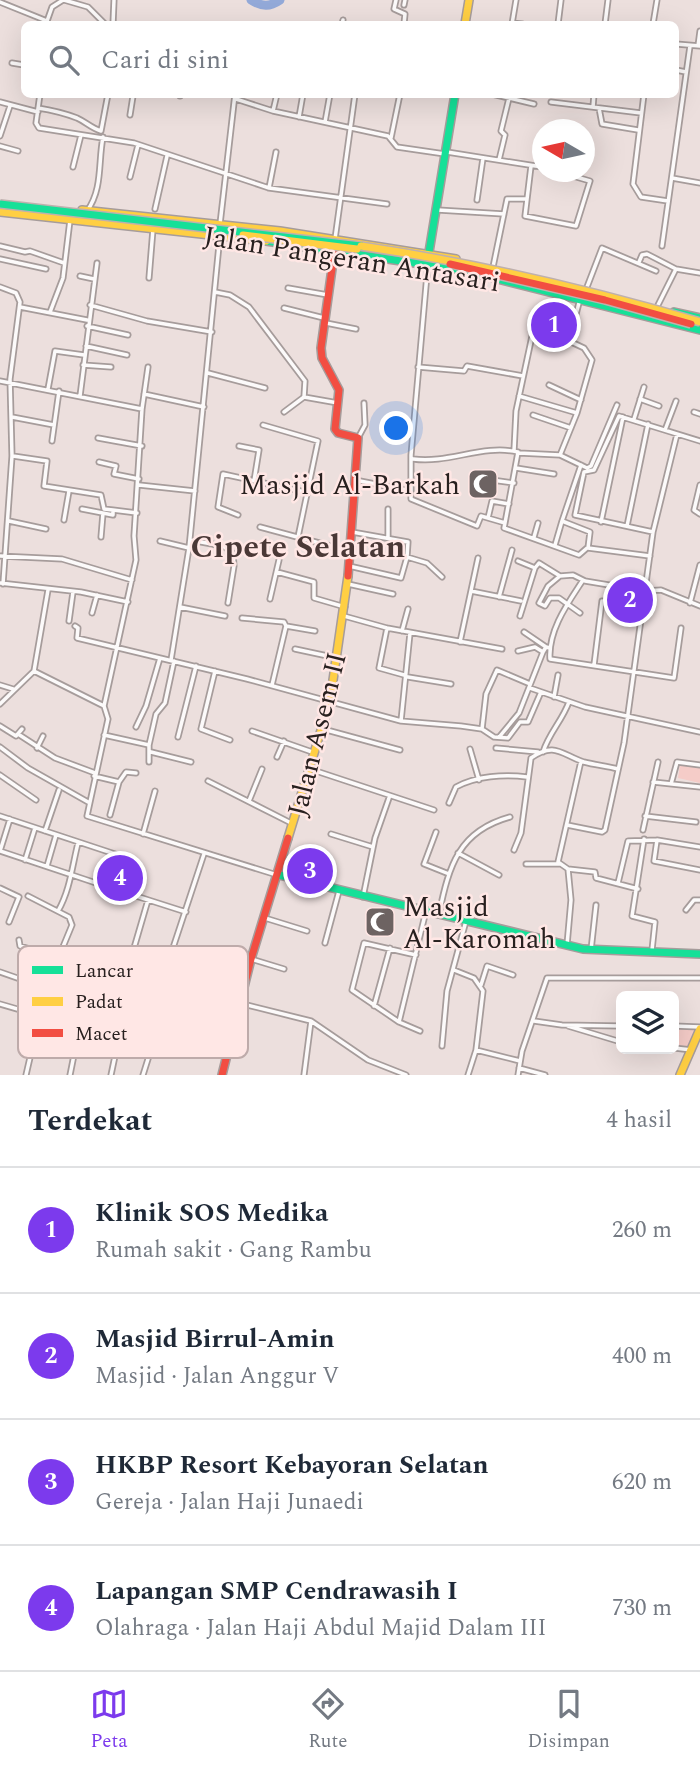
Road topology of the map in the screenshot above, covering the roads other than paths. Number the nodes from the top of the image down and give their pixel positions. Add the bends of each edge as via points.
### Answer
1 (64, 0) edge
2 (396, 0) edge
3 (470, 0) edge
4 (516, 0) edge
5 (561, 0) edge
6 (608, 0) edge
7 (657, 0) edge
8 (115, 1) edge
9 (0, 2) edge
10 (43, 21) edge
11 (48, 21) edge
12 (101, 21) edge
13 (113, 21) edge
14 (404, 21) edge
15 (466, 21) edge
16 (512, 21) edge
17 (558, 21) edge
18 (605, 21) edge
19 (654, 21) edge
20 (700, 31) edge
21 (679, 44) edge
22 (690, 46) junction
23 (699, 46) edge
24 (12, 64) dead end
25 (21, 65) edge
26 (679, 71) edge
27 (686, 72) junction
28 (40, 98) edge
29 (107, 98) edge
30 (130, 98) edge
31 (235, 98) edge
32 (238, 98) edge
33 (276, 98) edge
34 (302, 98) edge
35 (329, 98) edge
36 (354, 98) edge
37 (399, 98) edge
38 (454, 98) edge
39 (510, 98) edge
40 (513, 98) edge
41 (594, 98) edge
42 (643, 98) edge
43 (0, 102) edge
44 (551, 102) dead end
45 (534, 104) dead end
46 (10, 106) junction
47 (593, 107) junction
48 (599, 107) junction
49 (38, 110) junction
50 (273, 111) junction
51 (641, 113) junction
52 (130, 115) dead end
53 (299, 117) junction
54 (325, 122) junction
55 (350, 129) junction
56 (639, 130) junction
57 (102, 131) junction
58 (81, 135) junction
59 (0, 136) edge
60 (102, 137) junction
61 (391, 138) junction
62 (138, 145) junction
63 (0, 146) edge
64 (18, 151) dead end
65 (276, 152) dead end
66 (447, 153) junction
67 (167, 156) junction
68 (482, 158) junction
69 (499, 160) junction
70 (531, 166) joint
71 (73, 167) dead end
72 (225, 173) junction
73 (130, 177) dead end
74 (672, 178) junction
75 (590, 182) edge
76 (700, 183) edge
77 (269, 188) junction
78 (340, 197) junction
79 (527, 199) junction
80 (477, 200) dead end
81 (668, 201) junction
82 (387, 204) dead end
83 (0, 207) edge
84 (155, 209) dead end
85 (438, 210) junction
86 (87, 211) junction
87 (504, 214) junction
88 (70, 220) junction
89 (220, 224) junction
90 (153, 229) junction
91 (267, 230) junction
92 (219, 237) junction
93 (335, 239) junction
94 (266, 242) junction
95 (0, 246) edge
96 (662, 246) dead end
97 (334, 250) junction
98 (429, 258) junction
99 (0, 259) edge
100 (639, 262) junction
101 (64, 263) junction
102 (97, 263) dead end
103 (491, 267) junction
104 (46, 269) dead end
105 (676, 269) junction
106 (656, 271) dead end
107 (700, 273) edge
108 (80, 276) dead end
109 (487, 276) junction
110 (149, 278) dead end
111 (94, 279) junction
112 (0, 287) edge
113 (585, 287) junction
114 (288, 288) dead end
115 (215, 292) junction
116 (328, 295) junction
117 (580, 298) junction
118 (90, 305) junction
119 (20, 307) junction
120 (657, 307) junction
121 (284, 309) dead end
122 (50, 312) junction
123 (88, 320) junction
124 (324, 320) junction
125 (700, 324) edge
126 (87, 326) junction
127 (356, 329) dead end
128 (212, 332) junction
129 (128, 335) dead end
130 (569, 341) junction
131 (86, 346) junction
132 (84, 355) junction
133 (127, 355) dead end
134 (83, 365) junction
135 (111, 367) dead end
136 (148, 367) dead end
137 (418, 367) junction
138 (208, 373) junction
139 (523, 376) junction
140 (0, 381) edge
141 (10, 382) junction
142 (549, 385) dead end
143 (644, 387) dead end
144 (265, 388) dead end
145 (48, 389) junction
146 (59, 391) junction
147 (144, 394) junction
148 (80, 396) junction
149 (519, 396) junction
150 (304, 397) junction
151 (640, 399) junction
152 (581, 400) junction
153 (676, 401) dead end
154 (338, 403) junction
155 (364, 403) dead end
156 (617, 405) dead end
157 (659, 406) dead end
158 (204, 407) junction
159 (142, 409) junction
160 (284, 412) dead end
161 (694, 412) dead end
162 (577, 413) junction
163 (700, 414) edge
164 (533, 415) dead end
165 (620, 416) junction
166 (12, 417) junction
167 (634, 419) junction
168 (648, 424) junction
169 (54, 425) junction
170 (263, 425) dead end
171 (572, 429) junction
172 (665, 430) junction
173 (677, 434) junction
174 (98, 438) dead end
175 (358, 438) junction
176 (52, 441) dead end
177 (700, 442) edge
178 (142, 446) junction
179 (239, 446) dead end
180 (516, 452) junction
181 (561, 455) junction
182 (12, 456) junction
183 (413, 459) junction
184 (99, 462) dead end
185 (580, 465) junction
186 (516, 468) junction
187 (554, 474) dead end
188 (139, 479) junction
189 (355, 480) junction
190 (492, 480) dead end
191 (254, 481) junction
192 (514, 483) junction
193 (139, 485) junction
194 (700, 485) edge
195 (69, 491) junction
196 (195, 491) junction
197 (411, 491) junction
198 (305, 492) junction
199 (509, 504) junction
200 (82, 509) dead end
201 (388, 509) dead end
202 (113, 510) junction
203 (103, 513) junction
204 (137, 513) junction
205 (700, 514) edge
206 (238, 515) dead end
207 (488, 518) junction
208 (64, 520) dead end
209 (0, 522) edge
210 (9, 522) junction
211 (562, 522) junction
212 (601, 522) junction
213 (505, 523) junction
214 (538, 523) dead end
215 (627, 526) junction
216 (260, 527) dead end
217 (46, 529) dead end
218 (352, 532) junction
219 (653, 532) junction
220 (101, 537) dead end
221 (298, 537) junction
222 (534, 537) junction
223 (388, 538) junction
224 (190, 540) junction
225 (160, 541) dead end
226 (555, 545) junction
227 (189, 548) junction
228 (587, 548) junction
229 (512, 550) dead end
230 (350, 551) junction
231 (650, 555) junction
232 (0, 556) edge
233 (7, 556) junction
234 (407, 557) junction
235 (478, 558) dead end
236 (279, 560) dead end
237 (518, 561) dead end
238 (700, 565) edge
239 (349, 566) junction
240 (535, 568) junction
241 (277, 572) junction
242 (560, 576) junction
243 (442, 577) dead end
244 (698, 578) edge
245 (132, 580) junction
246 (583, 580) junction
247 (2, 584) edge
248 (348, 584) junction
249 (48, 589) junction
250 (471, 591) junction
251 (645, 591) junction
252 (73, 592) junction
253 (393, 594) dead end
254 (97, 595) junction
255 (499, 597) junction
256 (271, 598) dead end
257 (128, 601) junction
258 (520, 601) dead end
259 (602, 601) dead end
260 (228, 603) dead end
261 (690, 603) junction
262 (567, 604) junction
263 (700, 606) edge
264 (180, 607) junction
265 (345, 607) junction
266 (408, 609) dead end
267 (92, 613) dead end
268 (580, 613) dead end
269 (344, 616) junction
270 (520, 616) dead end
271 (225, 617) dead end
272 (242, 618) dead end
273 (69, 621) dead end
274 (75, 626) dead end
275 (286, 626) junction
276 (387, 628) junction
277 (681, 628) dead end
278 (315, 631) dead end
279 (402, 631) junction
280 (410, 632) junction
281 (524, 632) dead end
282 (460, 642) junction
283 (548, 647) junction
284 (118, 649) junction
285 (295, 649) dead end
286 (502, 649) dead end
287 (518, 652) dead end
288 (543, 652) junction
289 (160, 658) junction
290 (337, 658) junction
291 (173, 661) junction
292 (594, 665) junction
293 (197, 666) junction
294 (34, 671) junction
295 (215, 671) junction
296 (633, 672) junction
297 (558, 675) dead end
298 (406, 676) junction
299 (451, 684) dead end
300 (0, 685) edge
301 (272, 685) junction
302 (532, 688) junction
303 (13, 689) junction
304 (541, 692) junction
305 (554, 697) junction
306 (330, 701) junction
307 (569, 702) junction
308 (0, 704) edge
309 (104, 706) junction
310 (627, 715) junction
311 (401, 721) junction
312 (0, 726) edge
313 (136, 727) dead end
314 (22, 729) dead end
315 (323, 729) junction
316 (482, 729) junction
317 (252, 731) dead end
318 (700, 732) edge
319 (18, 734) junction
320 (104, 735) junction
321 (43, 736) dead end
322 (500, 736) junction
323 (178, 737) dead end
324 (230, 740) dead end
325 (284, 741) junction
326 (149, 745) junction
327 (0, 747) edge
328 (37, 748) junction
329 (496, 748) dead end
330 (470, 749) dead end
331 (400, 750) dead end
332 (151, 752) junction
333 (541, 752) junction
334 (315, 753) junction
335 (277, 757) dead end
336 (581, 761) junction
337 (149, 762) dead end
338 (191, 762) dead end
339 (658, 762) dead end
340 (700, 765) edge
341 (262, 769) dead end
342 (310, 769) junction
343 (618, 769) junction
344 (136, 773) dead end
345 (0, 775) edge
346 (94, 775) junction
347 (527, 777) junction
348 (479, 780) junction
349 (208, 781) dead end
350 (120, 782) junction
351 (653, 782) junction
352 (671, 784) junction
353 (700, 787) edge
354 (59, 790) dead end
355 (155, 791) dead end
356 (389, 797) junction
357 (36, 800) dead end
358 (249, 801) junction
359 (88, 802) junction
360 (449, 803) dead end
361 (434, 810) dead end
362 (110, 815) dead end
363 (0, 816) edge
364 (645, 816) junction
365 (510, 817) dead end
366 (10, 819) junction
367 (696, 822) dead end
368 (293, 824) junction
369 (567, 825) junction
370 (35, 828) junction
371 (643, 830) dead end
372 (45, 831) junction
373 (436, 832) dead end
374 (143, 834) junction
375 (331, 834) dead end
376 (56, 835) junction
377 (644, 839) junction
378 (657, 840) junction
379 (78, 843) junction
380 (700, 847) edge
381 (373, 848) junction
382 (514, 850) dead end
383 (0, 851) edge
384 (458, 853) junction
385 (204, 854) junction
386 (25, 860) junction
387 (655, 862) junction
388 (559, 863) junction
389 (526, 864) dead end
390 (47, 866) junction
391 (642, 867) junction
392 (568, 869) junction
393 (700, 870) edge
394 (69, 874) junction
395 (449, 874) junction
396 (279, 875) junction
397 (499, 875) dead end
398 (618, 884) junction
399 (0, 888) edge
400 (111, 888) junction
401 (638, 889) junction
402 (338, 891) junction
403 (27, 897) dead end
404 (363, 897) junction
405 (148, 900) junction
406 (700, 900) edge
407 (596, 905) dead end
408 (58, 911) junction
409 (686, 911) dead end
410 (186, 912) junction
411 (426, 912) junction
412 (439, 914) junction
413 (265, 918) junction
414 (9, 922) dead end
415 (466, 922) junction
416 (307, 931) dead end
417 (19, 940) dead end
418 (325, 943) dead end
419 (567, 945) junction
420 (20, 946) edge
421 (62, 946) edge
422 (135, 946) edge
423 (174, 946) edge
424 (390, 948) junction
425 (591, 950) junction
426 (652, 950) junction
427 (416, 954) junction
428 (700, 954) edge
429 (251, 959) junction
430 (284, 969) dead end
431 (248, 970) edge
432 (453, 970) junction
433 (0, 972) edge
434 (513, 975) dead end
435 (18, 978) edge
436 (700, 978) edge
437 (481, 985) junction
438 (0, 1004) edge
439 (374, 1006) junction
440 (248, 1007) edge
441 (18, 1009) edge
442 (311, 1021) junction
443 (534, 1021) junction
444 (399, 1022) junction
445 (562, 1025) junction
446 (616, 1026) edge
447 (679, 1026) edge
448 (700, 1028) edge
449 (420, 1031) dead end
450 (616, 1041) edge
451 (442, 1046) dead end
452 (476, 1049) junction
453 (679, 1049) edge
454 (692, 1050) junction
455 (115, 1058) edge
456 (148, 1058) edge
457 (520, 1061) junction
458 (519, 1068) junction
459 (392, 1073) edge
460 (111, 1075) edge
461 (143, 1075) edge
462 (304, 1075) edge
463 (406, 1075) edge
464 (468, 1075) edge
465 (518, 1075) edge
466 (545, 1075) edge
467 (680, 1075) edge

1 - 11 street via 52,8
1 - 12 street via 88,7
2 - 14 street via 394,9 405,14
3 - 15 main road
4 - 16 street
5 - 17 street
6 - 18 street
7 - 19 street
8 - 13 street
9 - 10 street
20 - 23 street
21 - 22 street
22 - 23 street
22 - 27 street
24 - 25 street
26 - 27 street
27 - 74 street
28 - 49 street
29 - 57 street
30 - 52 street
31 - 72 street
32 - 50 street
33 - 50 street
34 - 53 street
35 - 54 street
36 - 55 street
37 - 61 street
38 - 66 main road
39 - 69 street
40 - 45 street
41 - 47 street
42 - 51 street
43 - 46 street
44 - 47 street
46 - 49 street
46 - 59 street
47 - 48 street
48 - 51 street
48 - 56 street via 603,124
49 - 57 street via 65,114
49 - 58 street via 39,128
50 - 53 street
51 - 56 street
53 - 54 street
54 - 55 street
55 - 61 street
55 - 78 street
56 - 81 street via 634,189 645,198
57 - 60 street
58 - 60 street
58 - 71 street
60 - 62 street
60 - 86 street via 96,198
61 - 66 street via 397,148
62 - 67 street
62 - 73 street
63 - 64 street
65 - 77 street
66 - 68 street
66 - 85 main road
67 - 72 street
67 - 84 street
68 - 69 street
68 - 80 street
69 - 70 street
70 - 79 street
72 - 77 street
72 - 89 street
74 - 76 street
74 - 81 street
75 - 79 street via 576,226 527,218
77 - 78 street
78 - 82 street
78 - 93 street
79 - 87 street via 508,197
81 - 96 street
83 - 86 main road, Jalan Pangeran Antasari
83 - 88 main road, Jalan Pangeran Antasari
83 - 125 main road, bridge via 439,262
85 - 87 street
85 - 98 main road
86 - 89 main road, Jalan Pangeran Antasari
87 - 103 street
88 - 90 main road, Jalan Pangeran Antasari
88 - 101 street
89 - 91 main road, Jalan Pangeran Antasari
89 - 92 street
90 - 92 main road, Jalan Pangeran Antasari
90 - 110 street
91 - 93 main road, Jalan Pangeran Antasari
91 - 94 main road
92 - 94 main road, Jalan Pangeran Antasari
92 - 115 street
93 - 97 main road
93 - 98 main road, Jalan Pangeran Antasari
94 - 97 main road, Jalan Pangeran Antasari
95 - 101 street
97 - 98 main road, Jalan Pangeran Antasari
97 - 116 main road
98 - 103 main road, Jalan Pangeran Antasari
98 - 109 main road, Jalan Pangeran Antasari
98 - 137 street
99 - 104 street
100 - 105 street via 647,254
100 - 106 street
100 - 113 street via 602,248
101 - 122 street via 62,283
102 - 111 street
103 - 109 main road
103 - 113 main road, Jalan Pangeran Antasari
105 - 107 street
105 - 120 street
108 - 111 street
109 - 117 main road, Jalan Pangeran Antasari
111 - 118 street
112 - 119 street via 18,295
113 - 117 street
113 - 120 main road, Jalan Pangeran Antasari
114 - 116 street
115 - 128 street
115 - 150 street via 249,307 303,378
116 - 124 main road
117 - 125 main road, Jalan Pangeran Antasari
117 - 130 street
118 - 123 street
118 - 128 street
119 - 122 street
119 - 141 street
120 - 125 main road, Jalan Pangeran Antasari
121 - 124 street
122 - 123 street
123 - 126 street
124 - 127 street
124 - 154 main road via 321,355 337,386
126 - 129 street
126 - 131 street
128 - 138 street
130 - 139 street via 533,334
130 - 152 street via 592,358
131 - 132 street
131 - 133 street
132 - 134 street
132 - 145 street via 55,351
134 - 135 street
134 - 148 street
136 - 147 street
137 - 139 street via 463,371 467,366
137 - 183 street
138 - 144 street
138 - 158 street
139 - 149 street
140 - 141 street
141 - 145 street
141 - 166 street
142 - 152 street
143 - 151 street
145 - 146 street
146 - 148 street
146 - 169 street
147 - 158 street
147 - 159 street
148 - 159 street
149 - 162 street
149 - 180 street
150 - 154 street
150 - 160 street
151 - 157 street
151 - 167 street
152 - 162 street
153 - 172 street
154 - 175 main road via 337,432
155 - 175 street via 365,425
156 - 185 street via 591,466
158 - 196 street
159 - 178 street
161 - 163 street
162 - 171 street
164 - 171 street
165 - 167 street
165 - 212 street
165 - 212 street via 594,470 584,472 575,515
166 - 169 street
166 - 182 street
167 - 168 street
168 - 172 street
168 - 215 street
169 - 176 street
170 - 198 street via 317,439
171 - 181 street
172 - 173 street
173 - 177 street
173 - 219 street
174 - 178 street
175 - 189 main road, Jalan Asem II
178 - 188 street
179 - 191 street via 259,450
180 - 181 street
180 - 183 street
180 - 186 street
181 - 185 street
182 - 195 street via 47,461 44,486
182 - 210 street
183 - 197 street
184 - 188 street via 116,466 114,474
185 - 211 street
186 - 187 street
186 - 192 street
188 - 193 street
189 - 197 street
189 - 218 main road, Jalan Asem II
190 - 192 street
191 - 198 street
191 - 206 street via 222,475 218,507
192 - 199 street
193 - 196 street
193 - 204 street
194 - 205 street via 694,512
195 - 202 street via 100,495 103,509
195 - 208 street
196 - 224 street
197 - 207 street via 411,499 464,522 477,526 481,516
198 - 221 street
199 - 207 street via 494,501
199 - 213 street
200 - 203 street
201 - 223 street
202 - 203 street via 113,515
202 - 204 street
203 - 220 street
204 - 245 street
207 - 213 street
209 - 210 street
210 - 217 street
210 - 233 street
211 - 226 street
211 - 228 street via 590,533
212 - 215 street
213 - 222 street via 504,528
214 - 222 street
215 - 219 street
216 - 221 street
218 - 223 street
218 - 230 main road, Jalan Asem II
219 - 231 street
221 - 230 street
222 - 226 street
223 - 234 street via 408,542
224 - 227 street
224 - 260 street via 223,546 233,554
225 - 227 street
226 - 228 street via 579,555
227 - 264 street
228 - 231 street
229 - 255 street
230 - 239 main road, Jalan Asem II
231 - 251 street
232 - 233 street
233 - 245 street via 62,559
233 - 247 street
234 - 239 street via 401,578
234 - 243 street via 427,563
235 - 250 street
236 - 241 street
237 - 240 street
238 - 244 street
239 - 248 main road, Jalan Asem II
240 - 242 street via 541,564
240 - 270 street
241 - 256 street
241 - 265 street via 314,582 314,598
242 - 246 street
242 - 262 street via 539,603 545,606 550,598 559,598
244 - 261 street
245 - 257 street
246 - 251 street
246 - 262 street
247 - 249 street
248 - 253 street
248 - 265 main road, Jalan Asem II
249 - 252 street
249 - 294 street
250 - 255 street
250 - 282 street
251 - 261 street via 661,590
251 - 296 street
252 - 254 street
252 - 273 street
254 - 257 street
254 - 267 street
255 - 258 street
257 - 284 street
259 - 292 street
261 - 263 street
262 - 268 street
262 - 283 street
264 - 271 street
264 - 291 street
265 - 269 main road, Jalan Asem II
266 - 279 street
269 - 276 street
269 - 290 main road, Jalan Asem II
272 - 275 street via 284,622
274 - 284 street via 77,638
275 - 278 street
275 - 301 street
276 - 279 street
276 - 298 street via 379,668
277 - 296 street via 674,678
279 - 280 street
280 - 282 street
280 - 298 street
281 - 283 street
282 - 286 street
283 - 288 street
283 - 292 street via 550,659
284 - 289 street
284 - 309 street
285 - 290 street
287 - 288 street via 535,647
288 - 302 street
289 - 291 street
289 - 313 street
290 - 306 main road, Jalan Asem II
291 - 293 street
291 - 326 street via 165,703 156,714
292 - 296 street
293 - 295 street
293 - 323 street
294 - 303 street
294 - 309 street
295 - 301 street
295 - 324 street via 201,729
296 - 310 street
297 - 305 street
298 - 299 street
298 - 311 street
300 - 303 street
301 - 306 street
302 - 304 street
302 - 316 street via 497,670 486,694
302 - 322 street
303 - 308 street
304 - 305 street
304 - 322 street via 528,722 520,722 508,738
305 - 307 street
306 - 311 street
306 - 315 main road, Jalan Asem II
307 - 310 street
307 - 333 street
309 - 320 street via 108,719
310 - 318 street
310 - 343 street
311 - 316 street
312 - 319 street
314 - 319 street
315 - 331 street
315 - 334 main road, Jalan Asem II
316 - 322 street
317 - 325 street
319 - 328 street
320 - 326 street
320 - 346 street
321 - 328 street
325 - 334 street
325 - 335 street
326 - 332 street
327 - 359 street
328 - 346 street
329 - 333 street
330 - 348 street
332 - 337 street
332 - 338 street
333 - 336 street via 562,750
333 - 347 street via 530,761
334 - 342 main road, Jalan Asem II
336 - 343 street
336 - 369 street
339 - 351 street
340 - 352 street via 679,761
341 - 358 street
342 - 356 street
342 - 368 main road, Jalan Asem II
343 - 369 street via 605,830
344 - 350 street via 126,772
345 - 357 street
346 - 350 street
346 - 359 street
347 - 348 street via 503,774
347 - 382 street via 522,833
348 - 360 street via 458,786
349 - 358 street
350 - 362 street
351 - 352 street
351 - 364 street
352 - 353 street
354 - 372 street
355 - 374 street
356 - 361 street
356 - 381 street
358 - 368 street
359 - 374 street via 88,817
363 - 366 street
364 - 367 street
364 - 371 street
365 - 384 street via 481,827
366 - 370 street
366 - 383 street
368 - 396 main road, Jalan Asem II
369 - 388 street
370 - 372 street
370 - 386 street
372 - 376 street
373 - 395 street via 424,864
374 - 385 street
375 - 381 street
376 - 379 street
376 - 390 street
377 - 378 street
377 - 391 street
377 - 398 street via 627,841
378 - 380 street
378 - 387 street
379 - 394 street
379 - 400 street via 117,855
381 - 404 street
383 - 386 street
384 - 395 street
384 - 397 street
385 - 396 street
385 - 410 street
386 - 390 street
387 - 391 street
387 - 393 street
388 - 389 street
388 - 392 street
390 - 394 street
391 - 401 street
392 - 398 street via 594,872 595,878
392 - 419 street
394 - 400 street
394 - 408 street
395 - 412 street
396 - 402 main road
396 - 413 main road, Jalan Asem II
398 - 401 street
399 - 414 street via 19,897
400 - 405 street
401 - 426 street via 633,916 656,923
402 - 404 main road
402 - 418 street
403 - 408 street
404 - 411 main road
405 - 410 street
405 - 422 street
406 - 409 street via 694,900
407 - 425 street
408 - 421 street via 69,917 72,925
410 - 423 street
411 - 412 main road
411 - 427 street
412 - 415 main road
413 - 416 street
413 - 429 main road, Jalan Asem II
415 - 419 main road
415 - 432 street
417 - 420 street
419 - 425 main road
424 - 427 street
424 - 439 street
424 - 439 street via 363,944 352,990
425 - 426 main road
426 - 428 main road
427 - 444 street
429 - 430 street
429 - 431 main road, Jalan Asem II
432 - 437 street
432 - 451 street
433 - 435 street
434 - 437 street via 486,966
436 - 443 street via 549,976
437 - 452 street
438 - 441 street
439 - 444 street
440 - 442 street
442 - 459 street
442 - 462 street
443 - 445 street
443 - 457 street
444 - 449 street
445 - 446 street
445 - 450 street
447 - 448 street
448 - 454 main road
452 - 457 street
452 - 464 street
453 - 454 street
454 - 467 main road
455 - 460 street
456 - 461 street
457 - 458 street
458 - 465 street
458 - 466 street
459 - 463 street

